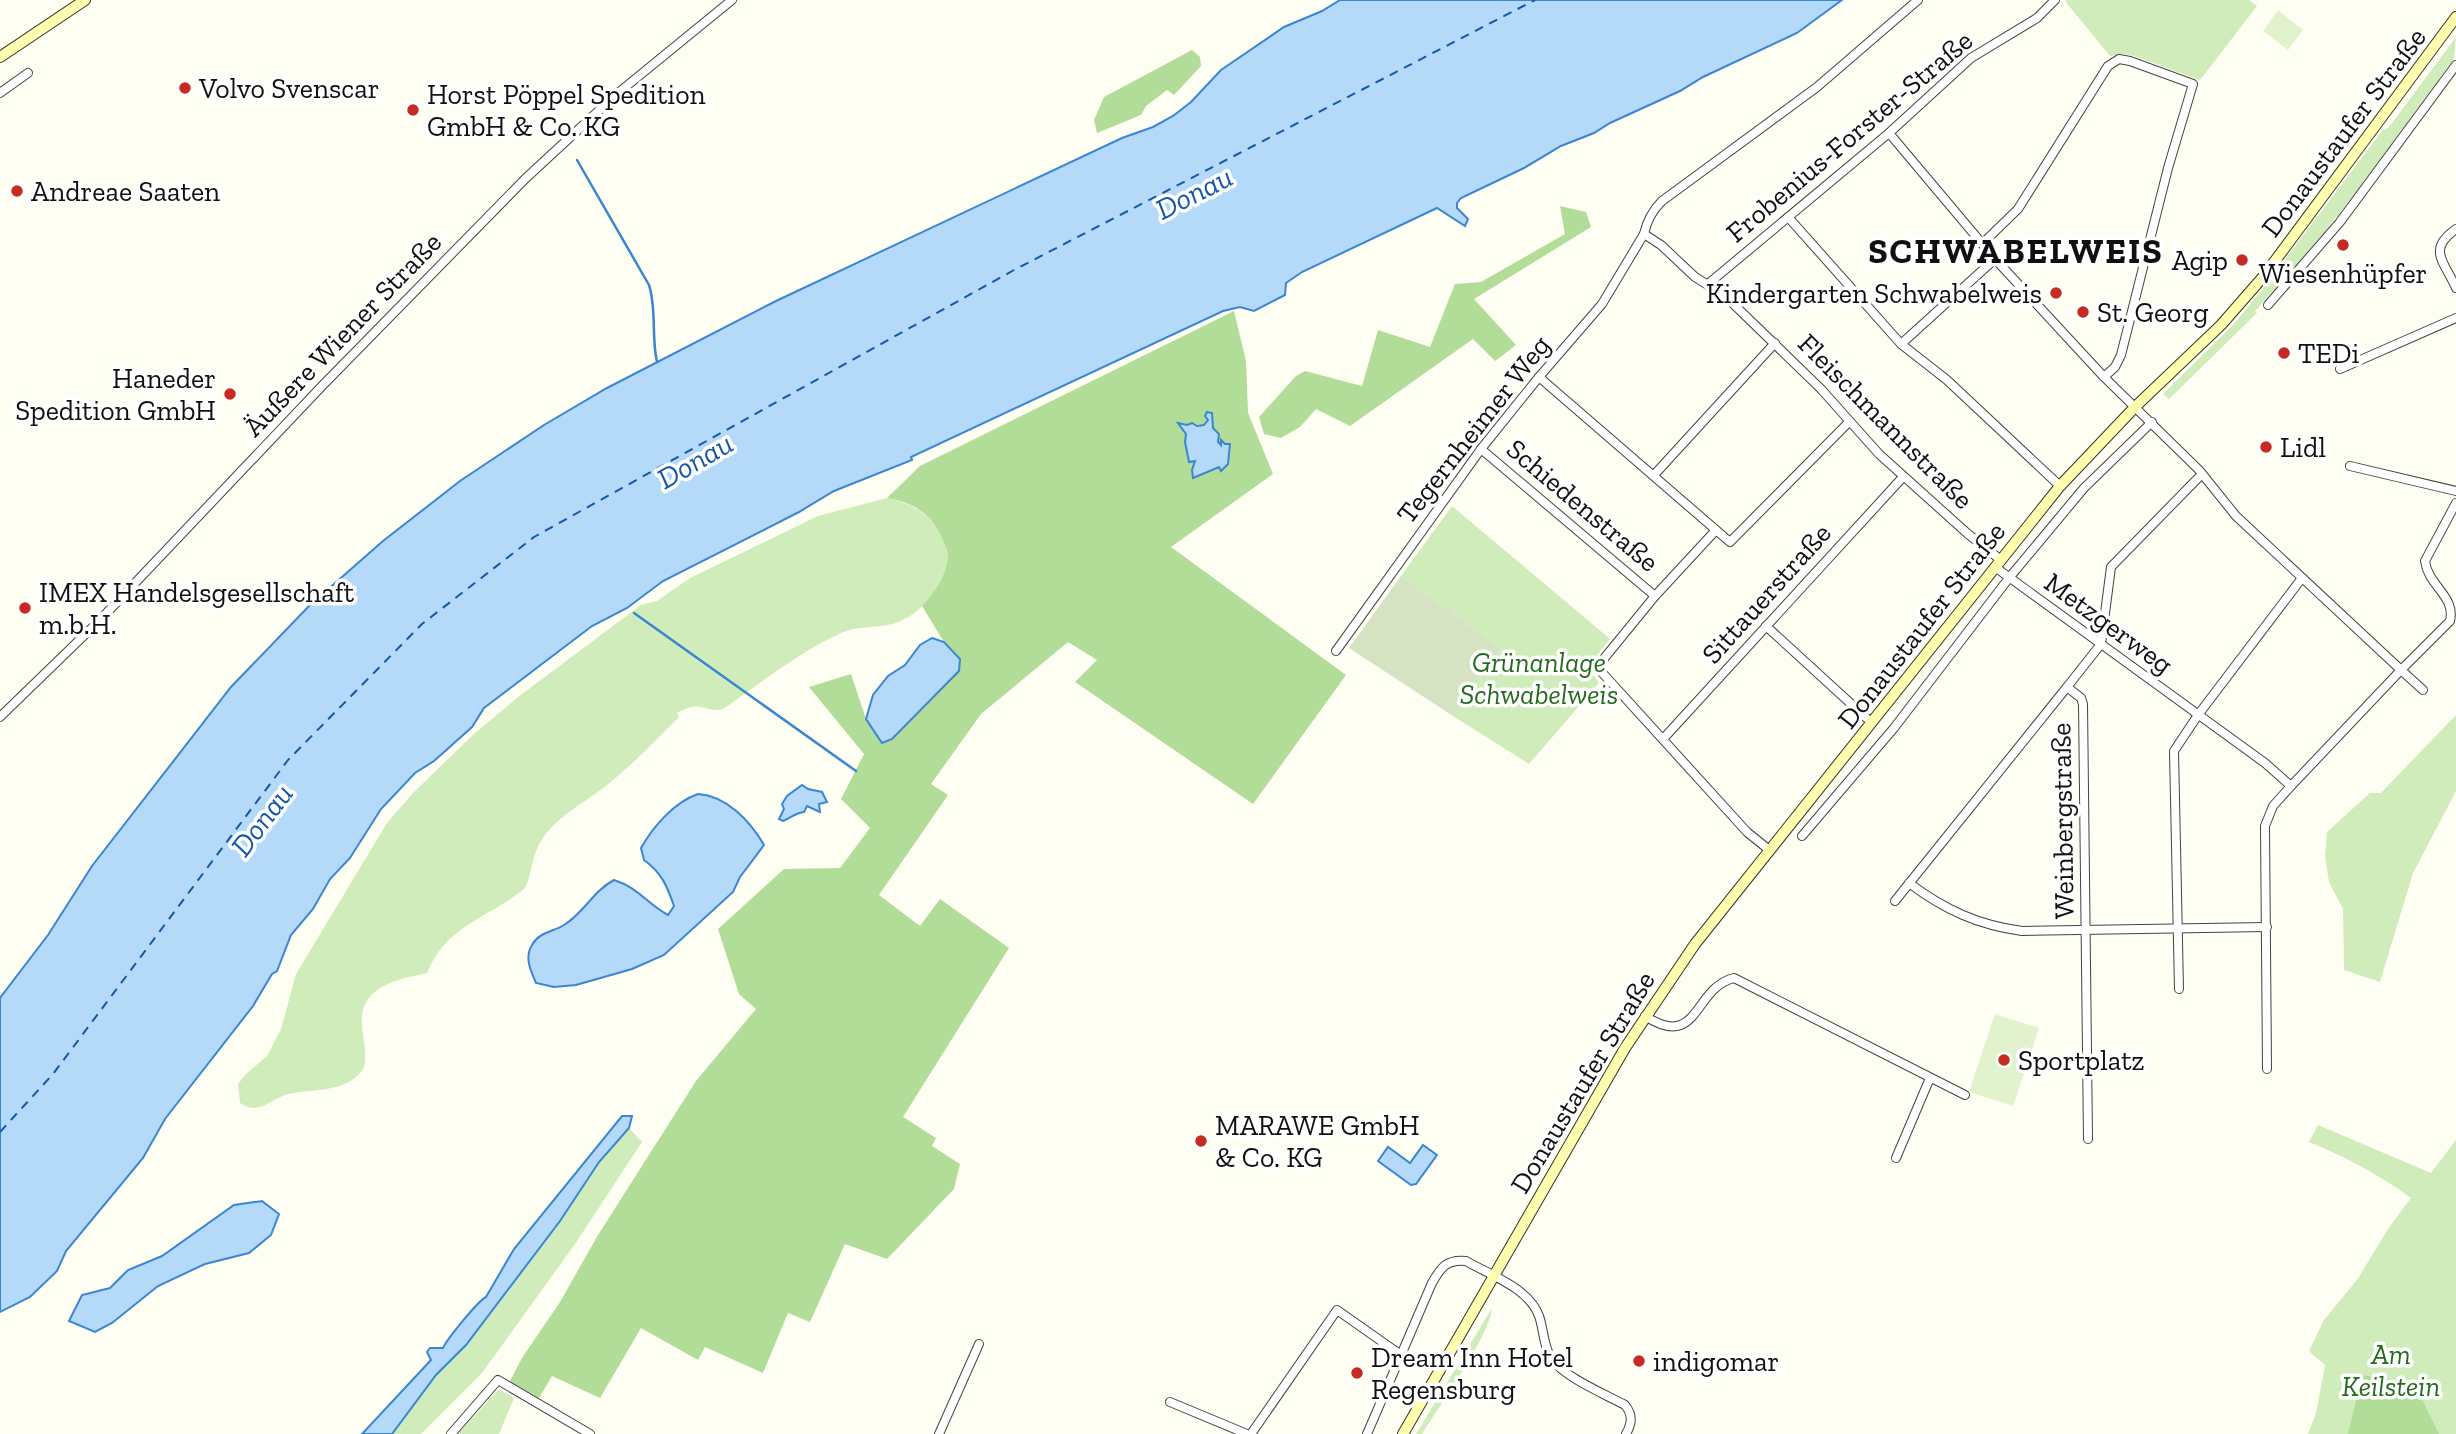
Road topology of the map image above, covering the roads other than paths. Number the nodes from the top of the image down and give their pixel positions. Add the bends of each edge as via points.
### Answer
1 (85, 0) edge
2 (732, 0) edge
3 (1918, 0) edge
4 (2055, 0) edge
5 (2456, 17) edge
6 (0, 57) edge
7 (2456, 65) edge
8 (28, 73) dead end
9 (0, 93) edge
10 (1889, 133) junction
11 (1788, 217) junction
12 (2456, 229) edge
13 (1644, 234) junction
14 (1982, 244) junction
15 (1995, 259) junction
16 (1708, 284) junction
17 (2456, 288) edge
18 (2268, 305) dead end
19 (2456, 318) edge
20 (1775, 343) junction
21 (1901, 344) junction
22 (2340, 369) dead end
23 (1539, 377) junction
24 (2104, 377) junction
25 (2135, 407) junction
26 (1849, 422) junction
27 (2152, 422) junction
28 (1481, 449) junction
29 (2350, 466) dead end
30 (2202, 474) junction
31 (1654, 475) junction
32 (1903, 477) junction
33 (2060, 486) junction
34 (2456, 491) edge
35 (2455, 509) edge
36 (1716, 530) junction
37 (1998, 563) junction
38 (2009, 578) junction
39 (2302, 578) junction
40 (1655, 596) junction
41 (1766, 626) junction
42 (2101, 644) junction
43 (1336, 651) dead end
44 (2401, 670) junction
45 (2067, 687) junction
46 (2423, 690) dead end
47 (2198, 715) junction
48 (0, 717) edge
49 (1872, 723) junction
50 (1663, 739) junction
51 (2291, 786) junction
52 (1802, 836) dead end
53 (1768, 849) junction
54 (1909, 883) junction
55 (1895, 901) dead end
56 (2267, 927) junction
57 (2178, 929) junction
58 (2086, 931) junction
59 (2179, 989) dead end
60 (1645, 1016) junction
61 (2267, 1069) dead end
62 (1930, 1078) junction
63 (1965, 1095) dead end
64 (2088, 1139) dead end
65 (1896, 1158) dead end
66 (1493, 1276) junction
67 (979, 1343) dead end
68 (1401, 1355) junction
69 (1170, 1402) dead end
70 (451, 1434) edge
71 (590, 1434) edge
72 (939, 1434) edge
73 (1249, 1434) edge
74 (1367, 1434) edge
75 (1403, 1434) edge
76 (1626, 1434) edge

1 - 6 main road
2 - 48 street, Äußere Wiener Straße via 618,93 526,177 99,621
3 - 13 street, Tegernheimer Weg via 1817,87 1662,201 1653,210
4 - 10 street, Frobenius-Forster-Straße via 2037,18 1971,58
5 - 25 main road, Donaustaufer Straße via 2247,296
7 - 18 street, Donaustaufer Straße via 2347,212
8 - 9 street
10 - 11 street, Frobenius-Forster-Straße
10 - 14 street
11 - 16 street, Frobenius-Forster-Straße
11 - 21 street
12 - 17 street via 2439,248
13 - 16 street, Fleischmannstraße
13 - 23 street, Tegernheimer Weg via 1602,304
14 - 15 street
14 - 24 street via 2018,209 2108,66 2119,59 2130,61 2193,84 2121,355
15 - 21 street
15 - 24 street
16 - 20 street, Fleischmannstraße
19 - 22 street
20 - 26 street, Fleischmannstraße
20 - 31 street
21 - 33 street via 1947,380
23 - 28 street, Tegernheimer Weg
23 - 31 street
24 - 25 street
25 - 27 street
25 - 33 main road, Donaustaufer Straße
26 - 32 street, Fleischmannstraße
26 - 36 street via 1730,542
27 - 30 street
27 - 38 street, Donaustaufer Straße via 2084,488
28 - 40 street, Schiedenstraße
28 - 43 street, Tegernheimer Weg
29 - 34 street
30 - 39 street via 2236,516
30 - 42 street via 2111,567
31 - 36 street
32 - 37 street, Fleischmannstraße
32 - 41 street, Sittauerstraße
33 - 37 main road, Donaustaufer Straße
35 - 44 street via 2425,561 2431,579 2450,602 2450,621
36 - 40 street
37 - 38 street, Metzgerweg
37 - 49 main road, Donaustaufer Straße
38 - 42 street, Metzgerweg
38 - 52 street, Donaustaufer Straße via 1894,729
39 - 44 street
39 - 47 street
40 - 50 street via 1597,667
41 - 49 street
41 - 50 street, Sittauerstraße
42 - 45 street, Weinbergstraße
42 - 47 street, Metzgerweg
44 - 46 street
44 - 51 street
45 - 54 street
45 - 58 street, Weinbergstraße via 2083,704
47 - 51 street, Metzgerweg
47 - 57 street via 2177,744 2172,760
49 - 53 main road, Donaustaufer Straße
50 - 53 street
51 - 56 street via 2273,806 2265,825
53 - 60 main road, Donaustaufer Straße
54 - 55 street
54 - 58 street via 1944,908 1980,923 2022,931
56 - 57 street
56 - 61 street
57 - 58 street
57 - 59 street
58 - 64 street, Weinbergstraße
60 - 62 street via 1666,1027 1685,1024 1716,986 1734,978
60 - 66 main road, Donaustaufer Straße
62 - 63 street
62 - 65 street
66 - 68 street via 1466,1261 1447,1262 1432,1283
66 - 75 main road, Donaustaufer Straße
66 - 76 street via 1530,1301 1546,1348 1561,1368 1629,1409 1631,1423
67 - 72 street
68 - 73 street via 1337,1310
68 - 74 street
69 - 73 street
70 - 71 street via 498,1380

